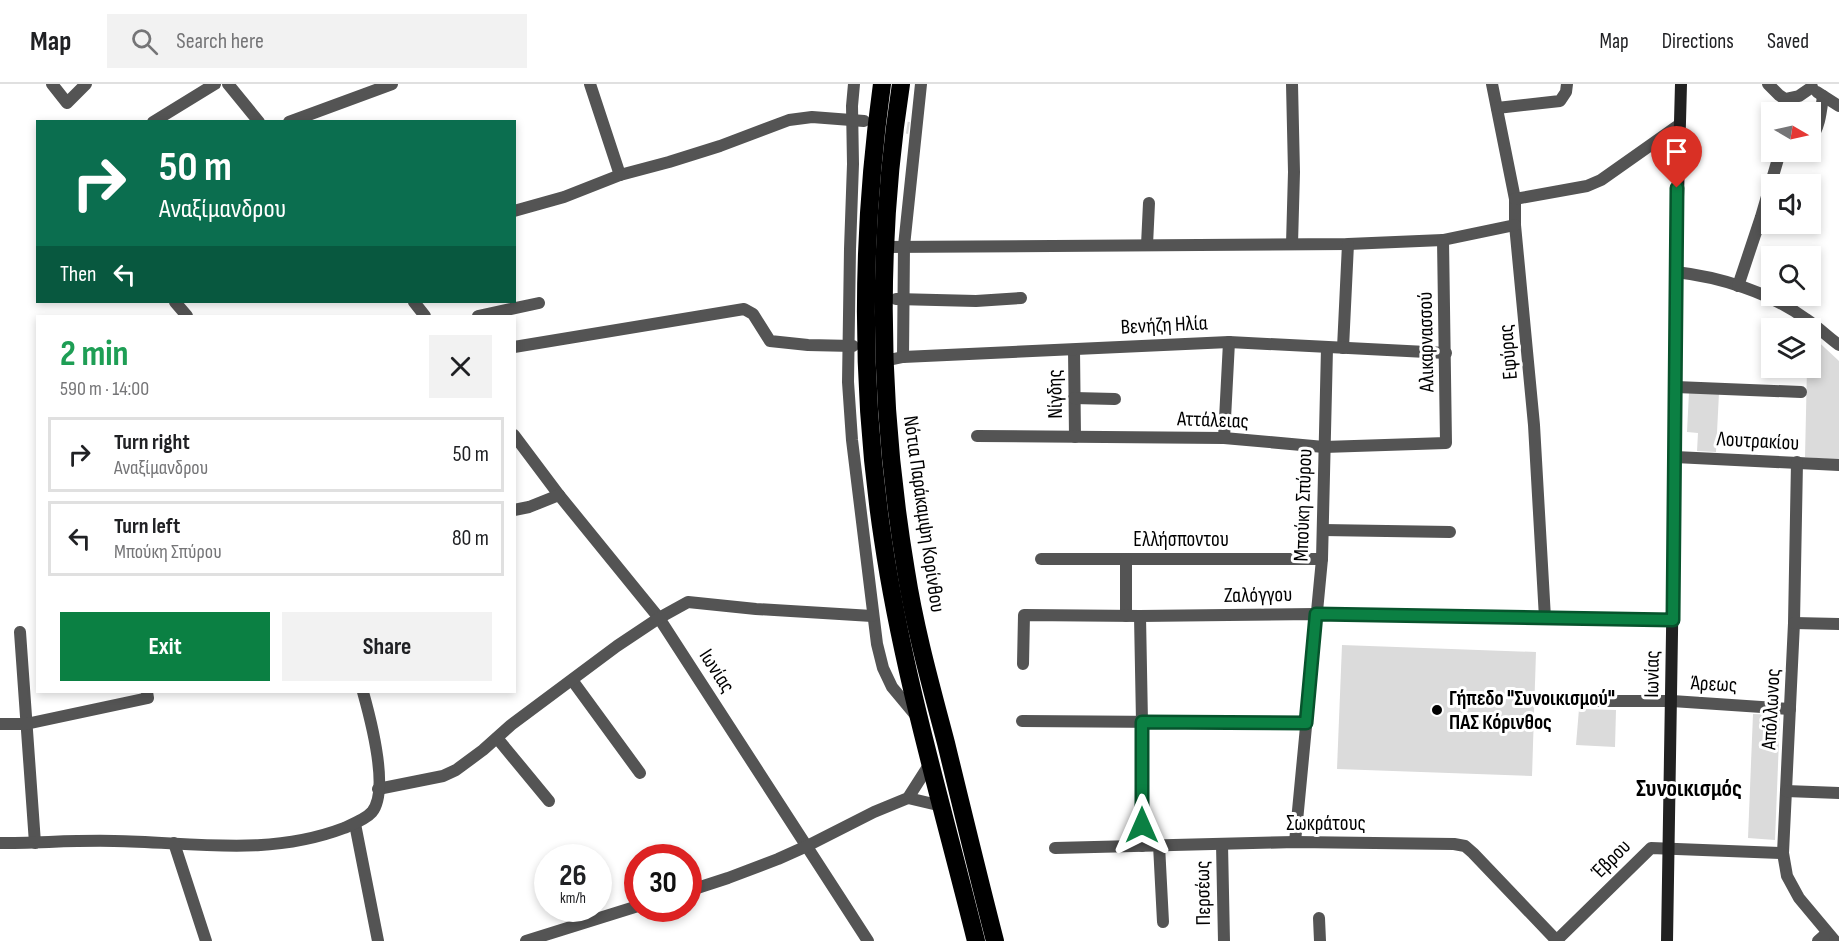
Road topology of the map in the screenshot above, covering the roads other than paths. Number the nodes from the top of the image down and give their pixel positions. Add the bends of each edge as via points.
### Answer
1 (52, 84) edge
2 (86, 84) edge
3 (216, 84) edge
4 (228, 84) edge
5 (392, 84) edge
6 (590, 84) edge
7 (854, 84) edge
8 (882, 84) edge
9 (901, 84) edge
10 (921, 84) edge
11 (1292, 84) edge
12 (1492, 84) edge
13 (1567, 84) edge
14 (1681, 84) edge
15 (1768, 84) edge
16 (1812, 85) edge
17 (1824, 96) junction
18 (1785, 99) junction
19 (1785, 102) edge
20 (1839, 106) edge
21 (1497, 108) junction
22 (1821, 110) edge
23 (156, 120) edge
24 (257, 120) edge
25 (294, 120) edge
26 (858, 120) junction
27 (1679, 125) junction
28 (1777, 162) edge
29 (620, 175) junction
30 (1515, 199) junction
31 (1149, 202) dead end
32 (516, 210) edge
33 (1515, 225) junction
34 (1443, 240) junction
35 (1348, 243) junction
36 (1292, 244) junction
37 (1147, 245) junction
38 (904, 246) junction
39 (867, 248) junction
40 (1676, 272) junction
41 (1738, 286) junction
42 (1021, 298) dead end
43 (883, 299) junction
44 (903, 299) junction
45 (176, 303) edge
46 (415, 303) edge
47 (539, 303) dead end
48 (186, 315) edge
49 (424, 315) edge
50 (483, 315) edge
51 (1229, 342) junction
52 (857, 345) junction
53 (1839, 345) edge
54 (516, 347) edge
55 (1327, 348) junction
56 (1343, 348) junction
57 (1074, 350) junction
58 (1446, 353) junction
59 (903, 357) junction
60 (884, 361) junction
61 (1676, 387) junction
62 (1801, 392) dead end
63 (1074, 398) junction
64 (1115, 399) dead end
65 (977, 436) dead end
66 (1075, 437) junction
67 (516, 438) edge
68 (1224, 438) junction
69 (1446, 443) joint
70 (1324, 447) junction
71 (1675, 457) junction
72 (1797, 462) junction
73 (1839, 465) edge
74 (559, 495) junction
75 (516, 510) edge
76 (1323, 530) junction
77 (1450, 532) dead end
78 (883, 540) junction
79 (864, 543) junction
80 (1041, 559) dead end
81 (1126, 559) junction
82 (1322, 559) junction
83 (1316, 614) junction
84 (872, 616) junction
85 (1126, 616) junction
86 (1140, 616) junction
87 (659, 618) junction
88 (1545, 618) junction
89 (1673, 620) junction
90 (1794, 623) junction
91 (1839, 624) edge
92 (20, 632) dead end
93 (1023, 664) dead end
94 (573, 680) junction
95 (147, 693) edge
96 (363, 693) edge
97 (1579, 700) dead end
98 (1672, 701) junction
99 (1790, 709) junction
100 (1022, 721) dead end
101 (921, 722) junction
102 (1142, 722) junction
103 (1306, 723) junction
104 (0, 724) edge
105 (26, 724) junction
106 (496, 738) junction
107 (931, 762) junction
108 (640, 773) dead end
109 (378, 789) junction
110 (1786, 791) junction
111 (1839, 793) edge
112 (908, 798) junction
113 (549, 801) dead end
114 (942, 806) junction
115 (355, 824) junction
116 (1295, 842) junction
117 (0, 843) edge
118 (35, 843) junction
119 (174, 843) junction
120 (1222, 844) junction
121 (1159, 845) junction
122 (807, 846) junction
123 (1142, 846) junction
124 (1669, 847) junction
125 (1055, 848) dead end
126 (1783, 853) junction
127 (702, 886) edge
128 (624, 910) edge
129 (1319, 918) dead end
130 (1163, 922) dead end
131 (1827, 938) edge
132 (206, 941) edge
133 (378, 941) edge
134 (526, 941) edge
135 (868, 941) edge
136 (976, 941) edge
137 (995, 941) edge
138 (1224, 941) edge
139 (1320, 941) edge
140 (1556, 941) edge
141 (1667, 941) edge

1 - 2 street via 67,103
3 - 23 street
4 - 24 street
5 - 25 street
6 - 29 street
7 - 26 street
8 - 39 highway, Νότια Παράκαμψη Κορίνθου
9 - 39 highway, Νότια Παράκαμψη Κορίνθου via 888,191
10 - 38 street via 913,128
11 - 36 street
12 - 21 street, Εφύρας
13 - 21 street via 1560,101
14 - 27 street, Ιωνίας
15 - 18 street
16 - 17 street
16 - 18 street via 1799,96
17 - 20 street
17 - 22 street
18 - 19 street
21 - 30 street, Εφύρας
26 - 29 street via 789,120 720,146
26 - 39 street via 853,164
27 - 30 street via 1601,180
27 - 40 street, Ιωνίας
28 - 41 street
29 - 32 street
30 - 33 street, Εφύρας
31 - 37 street
33 - 34 street
33 - 88 street, Εφύρας via 1534,424
34 - 35 street
34 - 58 street, Αλικαρνασσού
35 - 36 street
35 - 56 street
36 - 37 street
37 - 38 street
38 - 39 street
38 - 44 street
39 - 43 highway, Νότια Παράκαμψη Κορίνθου
39 - 52 highway, Νότια Παράκαμψη Κορίνθου
40 - 41 street
40 - 61 street, Ιωνίας
41 - 53 street via 1795,312
42 - 44 street
43 - 44 street
43 - 60 highway, Νότια Παράκαμψη Κορίνθου
44 - 59 street
45 - 48 street
46 - 49 street
47 - 50 street
51 - 55 street, Βενήζη Ηλία
51 - 57 street, Βενήζη Ηλία
51 - 68 street
52 - 54 street via 770,341 753,314 744,309
52 - 78 highway, Νότια Παράκαμψη Κορίνθου
52 - 79 street via 849,409
55 - 56 street, Βενήζη Ηλία
55 - 70 street, Μπούκη Σπύρου
56 - 58 street, Βενήζη Ηλία
57 - 59 street, Βενήζη Ηλία
57 - 63 street, Νίγδης
58 - 69 street, Αλικαρνασσού
59 - 60 street, Βενήζη Ηλία
60 - 137 highway, Νότια Παράκαμψη Κορίνθου via 888,428 908,580 925,667
61 - 62 street
61 - 71 street, Ιωνίας
63 - 64 street
63 - 66 street, Νίγδης
65 - 66 street, Αττάλειας
66 - 68 street, Αττάλειας
67 - 74 street, Ιωνίας
68 - 70 street, Αττάλειας
69 - 70 street, Αττάλειας
70 - 76 street, Μπούκη Σπύρου
71 - 72 street, Λουτρακίου
71 - 89 street, Ιωνίας
72 - 73 street, Λουτρακίου
72 - 90 street, Απόλλωνος
74 - 75 street
74 - 87 street, Ιωνίας
76 - 77 street
76 - 82 street, Μπούκη Σπύρου
78 - 79 street
78 - 101 highway, Νότια Παράκαμψη Κορίνθου
79 - 84 street
80 - 81 street, Ελλήσποντου
81 - 82 street, Ελλήσποντου
81 - 85 street
82 - 83 street, Μπούκη Σπύρου
83 - 86 street, Ζαλόγγου
83 - 88 street, Ζαλόγγου
83 - 103 street, Μπούκη Σπύρου
84 - 87 street via 688,602
84 - 101 street via 883,668 892,687
85 - 86 street, Ζαλόγγου
85 - 93 street, Ζαλόγγου via 1024,615
86 - 102 street
87 - 94 street
87 - 122 street, Ιωνίας
88 - 89 street, Ζαλόγγου
89 - 98 street, Ιωνίας
90 - 91 street
90 - 99 street, Απόλλωνος
92 - 105 street
94 - 106 street
94 - 108 street
95 - 105 street via 148,698
96 - 109 street via 379,770
97 - 98 street, Άρεως
98 - 99 street, Άρεως
98 - 124 street, Ιωνίας
99 - 110 street, Απόλλωνος
100 - 102 street
101 - 107 highway, Νότια Παράκαμψη Κορίνθου
102 - 103 street
102 - 123 street
103 - 116 street, Μπούκη Σπύρου
104 - 105 street
105 - 118 street
106 - 109 street via 443,776
106 - 113 street
107 - 112 street
107 - 114 highway, Νότια Παράκαμψη Κορίνθου
109 - 115 street via 372,812
110 - 111 street
110 - 126 street, Απόλλωνος
112 - 114 street
112 - 122 street
114 - 136 highway, Νότια Παράκαμψη Κορίνθου
115 - 119 street via 328,834 261,846
115 - 133 street
116 - 120 street, Σωκράτους
116 - 140 street, Σωκράτους via 1465,846
117 - 118 street
118 - 119 street
119 - 132 street
120 - 121 street, Σωκράτους
120 - 138 street, Περσέως
121 - 123 street, Σωκράτους
121 - 130 street
122 - 127 street
122 - 135 street, Ιωνίας
123 - 125 street, Σωκράτους
124 - 126 street, Έβρου
124 - 140 street, Έβρου via 1651,848
124 - 141 street, Ιωνίας
126 - 131 street, Απόλλωνος via 1787,876
128 - 134 street
129 - 139 street

